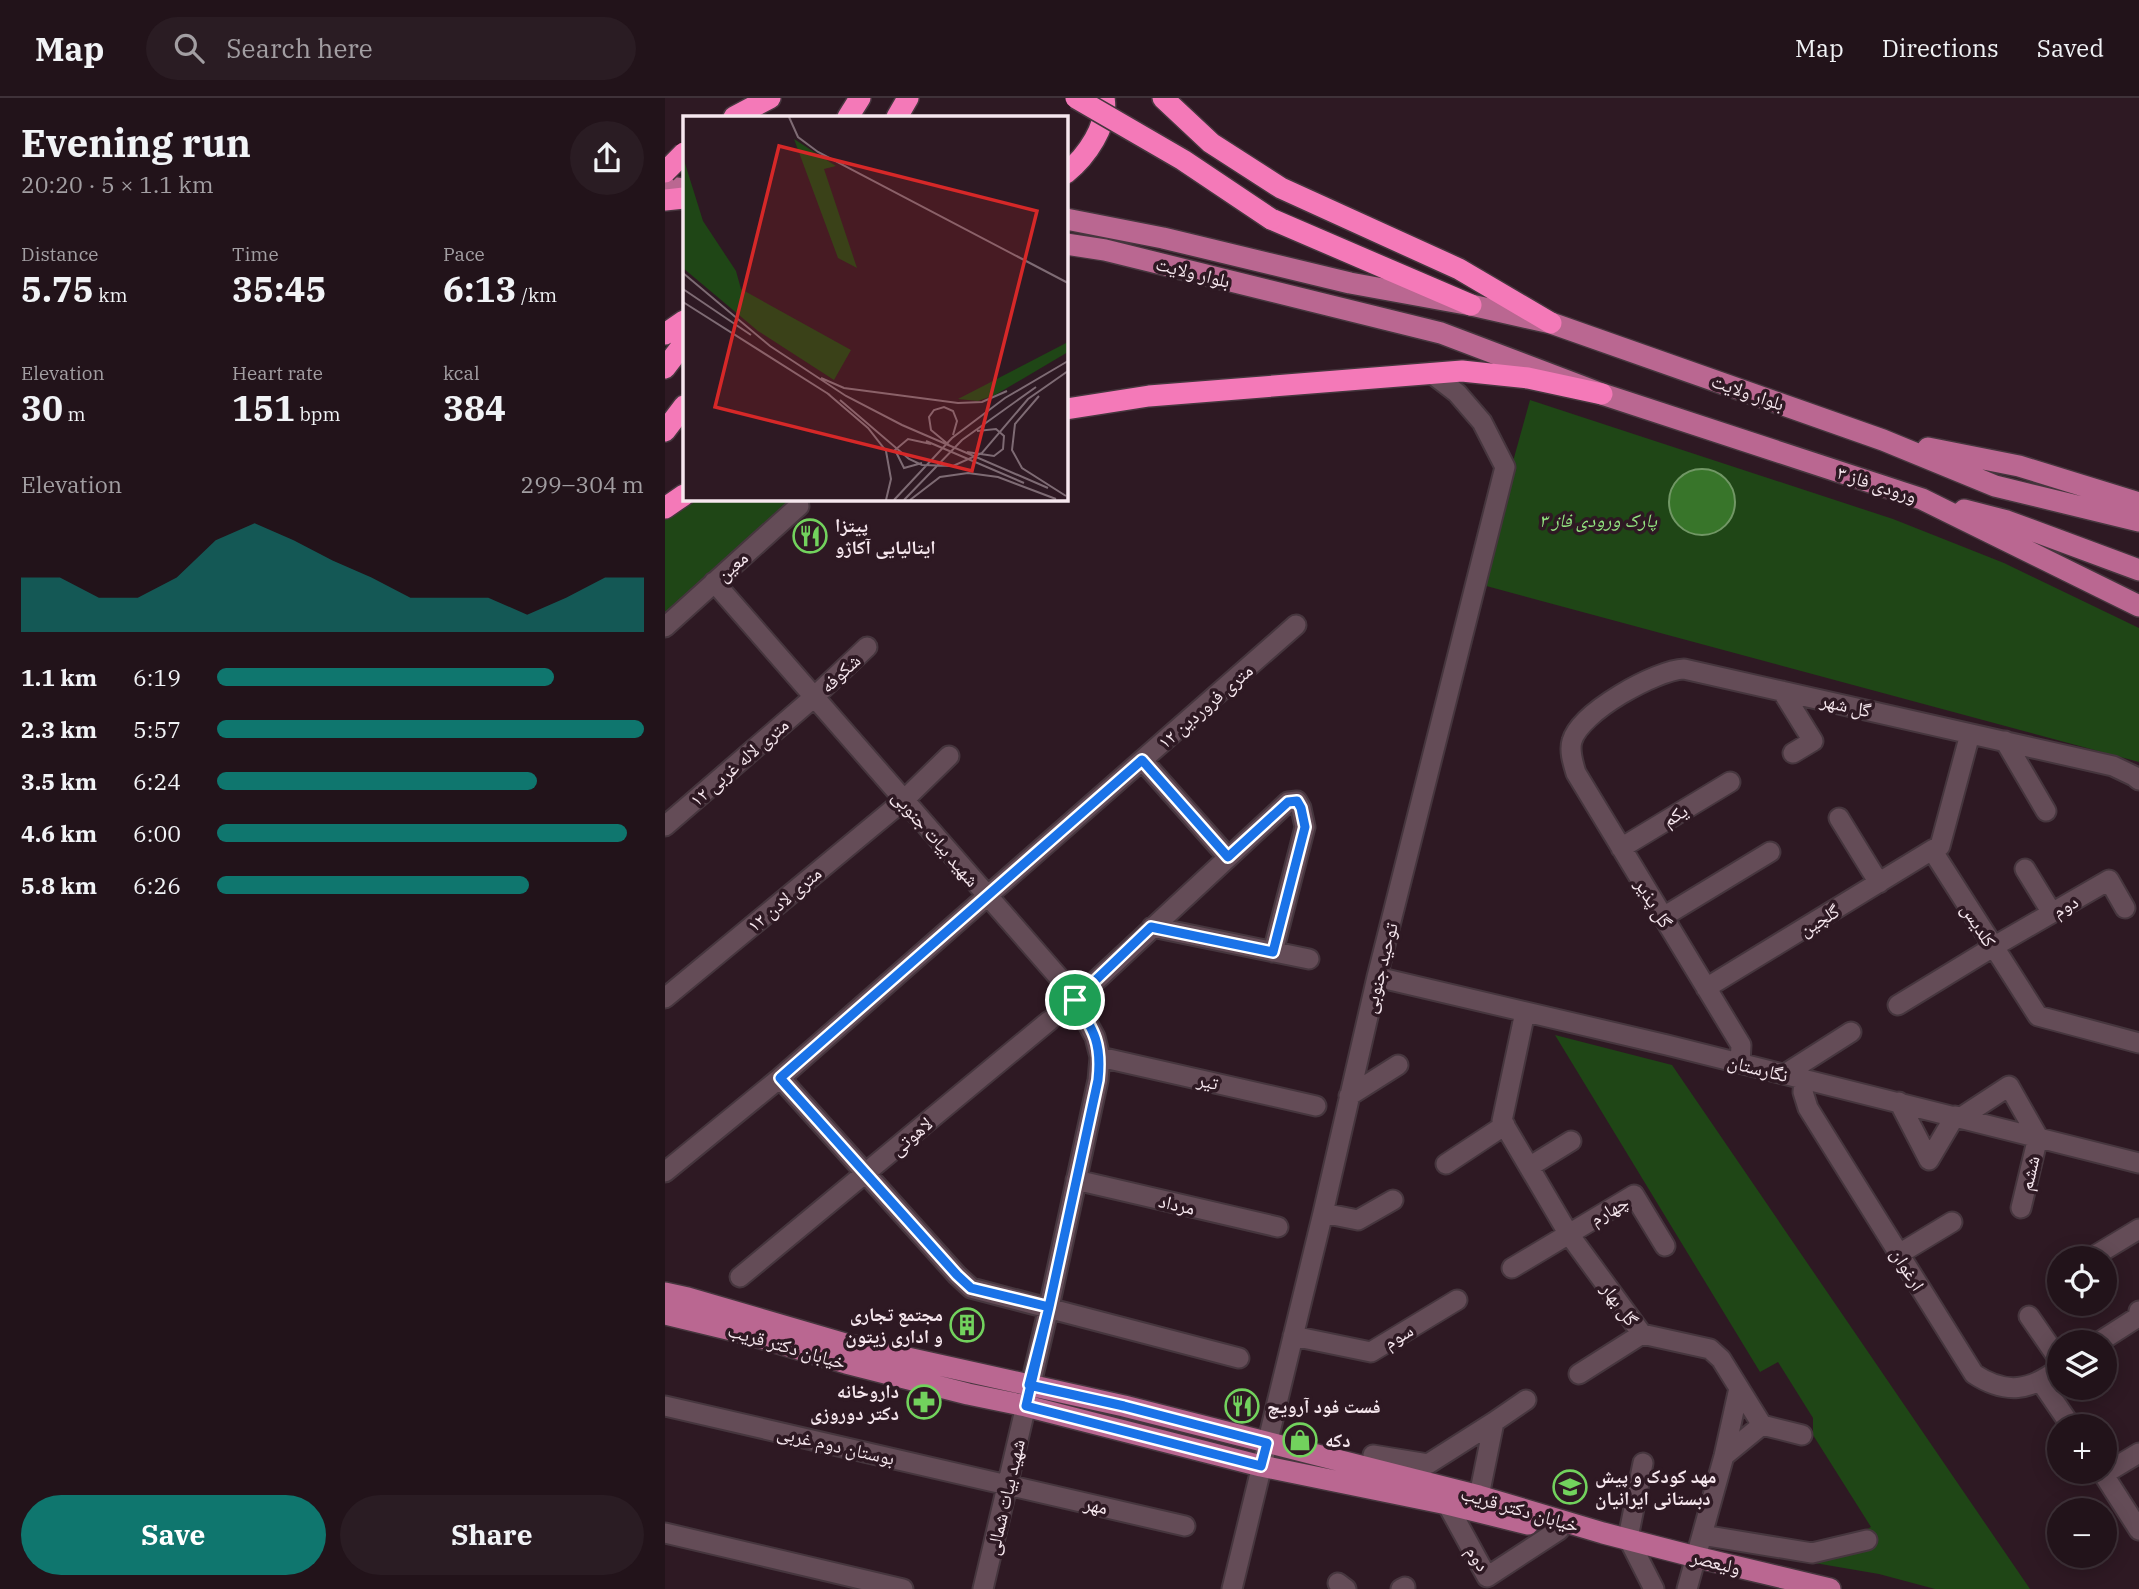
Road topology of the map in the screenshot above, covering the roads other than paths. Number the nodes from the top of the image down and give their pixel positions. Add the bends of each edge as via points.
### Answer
1 (770, 98) edge
2 (1076, 98) edge
3 (1104, 98) edge
4 (1163, 98) edge
5 (736, 116) edge
6 (665, 151) edge
7 (683, 154) edge
8 (683, 155) edge
9 (665, 172) edge
10 (1067, 172) edge
11 (665, 186) edge
12 (683, 189) edge
13 (683, 198) edge
14 (665, 200) edge
15 (1067, 219) edge
16 (1067, 244) edge
17 (1471, 305) junction
18 (683, 322) edge
19 (1551, 323) junction
20 (665, 334) edge
21 (683, 344) edge
22 (665, 368) edge
23 (1431, 373) junction
24 (1602, 394) junction
25 (683, 407) edge
26 (1067, 409) edge
27 (665, 431) edge
28 (1883, 440) junction
29 (683, 496) edge
30 (1922, 499) junction
31 (2139, 503) edge
32 (799, 506) dead end
33 (665, 508) edge
34 (2139, 521) edge
35 (2139, 570) edge
36 (714, 582) junction
37 (2139, 606) edge
38 (1296, 625) dead end
39 (665, 627) edge
40 (867, 647) dead end
41 (1782, 691) junction
42 (813, 698) junction
43 (1970, 734) junction
44 (1572, 741) joint
45 (2005, 741) junction
46 (1793, 753) dead end
47 (949, 756) dead end
48 (1142, 760) junction
49 (2139, 780) edge
50 (1730, 782) dead end
51 (903, 801) junction
52 (2046, 811) dead end
53 (1839, 818) dead end
54 (665, 826) edge
55 (1621, 848) junction
56 (1932, 850) junction
57 (1770, 852) dead end
58 (1228, 857) junction
59 (2025, 869) dead end
60 (1879, 883) junction
61 (987, 896) junction
62 (2125, 908) dead end
63 (2052, 914) junction
64 (1663, 917) junction
65 (1151, 927) junction
66 (1993, 947) junction
67 (1273, 952) junction
68 (1309, 959) dead end
69 (1377, 977) junction
70 (1706, 988) junction
71 (665, 998) edge
72 (1075, 1000) junction
73 (1898, 1005) dead end
74 (1525, 1012) junction
75 (1049, 1021) dead end
76 (1851, 1032) dead end
77 (2139, 1043) edge
78 (1100, 1057) junction
79 (1739, 1063) junction
80 (1398, 1065) dead end
81 (1795, 1077) junction
82 (780, 1078) junction
83 (1349, 1096) junction
84 (1899, 1102) junction
85 (1316, 1106) dead end
86 (1958, 1117) junction
87 (1505, 1125) junction
88 (2038, 1137) junction
89 (1571, 1141) dead end
90 (2139, 1163) edge
91 (1446, 1164) dead end
92 (1529, 1167) junction
93 (665, 1172) edge
94 (867, 1173) junction
95 (1076, 1180) junction
96 (1393, 1200) dead end
97 (2021, 1208) dead end
98 (1323, 1213) junction
99 (1952, 1222) dead end
100 (1278, 1227) dead end
101 (2139, 1229) edge
102 (1568, 1233) junction
103 (1665, 1246) dead end
104 (2111, 1246) edge
105 (1899, 1254) junction
106 (1512, 1268) dead end
107 (740, 1277) dead end
108 (665, 1293) edge
109 (1457, 1300) dead end
110 (1049, 1307) junction
111 (2139, 1311) edge
112 (665, 1314) edge
113 (2029, 1316) dead end
114 (2117, 1330) edge
115 (1642, 1334) junction
116 (1293, 1336) junction
117 (2047, 1342) edge
118 (1239, 1358) dead end
119 (1579, 1374) dead end
120 (2047, 1378) edge
121 (2041, 1382) junction
122 (1739, 1388) junction
123 (1028, 1396) junction
124 (1526, 1400) dead end
125 (665, 1406) edge
126 (2063, 1414) edge
127 (1495, 1422) junction
128 (1762, 1425) junction
129 (1802, 1435) dead end
130 (1267, 1443) junction
131 (2139, 1453) edge
132 (1373, 1455) dead end
133 (1724, 1456) junction
134 (1643, 1463) dead end
135 (2117, 1465) edge
136 (1261, 1466) junction
137 (1007, 1484) junction
138 (2110, 1484) edge
139 (1479, 1496) junction
140 (1447, 1504) junction
141 (1185, 1526) dead end
142 (1559, 1530) junction
143 (2139, 1530) edge
144 (665, 1533) edge
145 (1603, 1533) junction
146 (1702, 1535) junction
147 (1628, 1538) junction
148 (1867, 1540) dead end
149 (1696, 1557) junction
150 (902, 1589) edge
151 (983, 1589) edge
152 (1232, 1589) edge
153 (1654, 1589) edge
154 (1687, 1589) edge
155 (1830, 1589) edge

1 - 5 highway
2 - 17 highway, bridge via 1183,160 1271,219
3 - 10 highway via 1106,109 1097,133 1082,160
4 - 19 highway via 1211,143 1281,188 1459,269
6 - 7 main road
8 - 9 highway, bridge
11 - 12 main road
13 - 14 highway
15 - 17 main road, بلوار ولایت via 1350,283
16 - 24 main road, بلوار ولایت via 1441,333
17 - 19 main road, بلوار ولایت
18 - 20 highway
19 - 28 main road, بلوار ولایت
21 - 22 highway
23 - 24 highway via 1515,377
23 - 26 highway via 1150,396
23 - 69 street, توحید جنوبی via 1457,393 1482,422 1505,467
24 - 30 main road, ورودی فاز ۳
25 - 27 highway
28 - 31 main road via 2018,466
28 - 34 main road, بلوار ولایت via 1995,486
29 - 33 highway
30 - 35 main road via 2007,521
30 - 37 main road, ورودی فاز ۳
32 - 36 street, معین
36 - 39 street, معین
36 - 42 street, شهید بیات جنوبی
38 - 48 street, ۱۲ متری فروردین
40 - 42 street, شکوفه
41 - 43 street, گل شهر
41 - 44 street, گل شهر via 1676,669 1596,711
41 - 46 street via 1813,741
42 - 51 street, شهید بیات جنوبی
42 - 54 street, ۱۲ متری لاله غربی
43 - 45 street, گل شهر
43 - 56 street via 1940,846
44 - 55 street, گل پذیر via 1576,773
45 - 49 street, گل شهر via 2113,766
45 - 52 street
47 - 51 street, ۱۲ متری لادن
48 - 58 street
48 - 61 street, ۱۲ متری فروردین
50 - 55 street, یکم
51 - 61 street, شهید بیات جنوبی
51 - 71 street, ۱۲ متری لادن
53 - 60 street
55 - 64 street, گل پذیر
56 - 60 street, گلچین
56 - 66 street, کلدیس
57 - 64 street
58 - 65 street
58 - 67 street via 1288,802 1297,801 1305,827
59 - 63 street
60 - 70 street, گلچین
61 - 72 street, شهید بیات جنوبی
61 - 82 street, ۱۲ متری فروردین
62 - 63 street, دوم via 2109,880
63 - 66 street, دوم
64 - 70 street, گل پذیر
65 - 67 street
65 - 72 street
66 - 73 street
66 - 77 street, کلدیس via 2038,1016
67 - 68 street
69 - 74 street, نگارستان
69 - 83 street, توحید جنوبی
70 - 79 street, گل پذیر via 1741,1045
72 - 78 street, شهید بیات جنوبی
74 - 79 street, نگارستان
74 - 87 street via 1502,1121
75 - 94 street, لاهوتی
76 - 81 street
78 - 85 street, تیر
78 - 95 street, شهید بیات جنوبی
79 - 81 street, نگارستان
80 - 83 street
81 - 84 street, نگارستان
81 - 105 street, ارغوان via 1808,1108
82 - 93 street, ۱۲ متری فروردین
82 - 94 street
83 - 98 street, توحید جنوبی
84 - 86 street, نگارستان
84 - 86 street via 1929,1160
86 - 88 street, نگارستان
86 - 88 street via 2009,1086
87 - 91 street
87 - 92 street, گل بهار
88 - 90 street, نگارستان
88 - 97 street, ششم
89 - 92 street
92 - 102 street, گل بهار
94 - 107 street, لاهوتی
94 - 110 street via 971,1288
95 - 100 street, مرداد
95 - 110 street, شهید بیات جنوبی
96 - 98 street via 1358,1220
98 - 116 street, توحید جنوبی
99 - 105 street
101 - 104 street
102 - 103 street, چهارم via 1634,1195
102 - 106 street
102 - 115 street, گل بهار
105 - 121 street, ارغوان via 1974,1374 1997,1387
108 - 123 main road, خیابان دکتر قریب via 849,1345 1005,1378
109 - 116 street, سوم via 1371,1352
110 - 118 street
110 - 123 street, شهید بیات جنوبی
111 - 114 street via 2138,1317
112 - 123 main road, خیابان دکتر قریب via 968,1395
113 - 117 street
115 - 119 street
115 - 122 street, گل بهار via 1710,1349
116 - 130 street, توحید جنوبی
120 - 121 street, ارغوان
121 - 126 street
122 - 128 street, گل بهار
122 - 133 street
123 - 130 main road, خیابان دکتر قریب via 1124,1406
123 - 136 main road, خیابان دکتر قریب
123 - 137 street, شهید بیات شمالی
124 - 127 street
125 - 137 street, بوستان دوم غربی
127 - 132 street via 1428,1464
127 - 139 street
128 - 129 street
128 - 133 street
130 - 136 street, توحید جنوبی
130 - 139 main road, خیابان دکتر قریب
131 - 135 street
133 - 146 street
134 - 147 street
136 - 140 main road, خیابان دکتر قریب
136 - 152 street, توحید جنوبی
137 - 141 street, مهر
137 - 151 street, شهید بیات شمالی
138 - 143 street
139 - 145 main road, خیابان دکتر قریب
140 - 142 main road, خیابان دکتر قریب
140 - 142 street, دوم via 1487,1577
142 - 145 main road, خیابان دکتر قریب
144 - 150 street
145 - 147 main road, ولیعصر
146 - 148 street via 1812,1553
146 - 149 street
147 - 149 main road, ولیعصر
147 - 153 street
149 - 154 street
149 - 155 main road, ولیعصر

